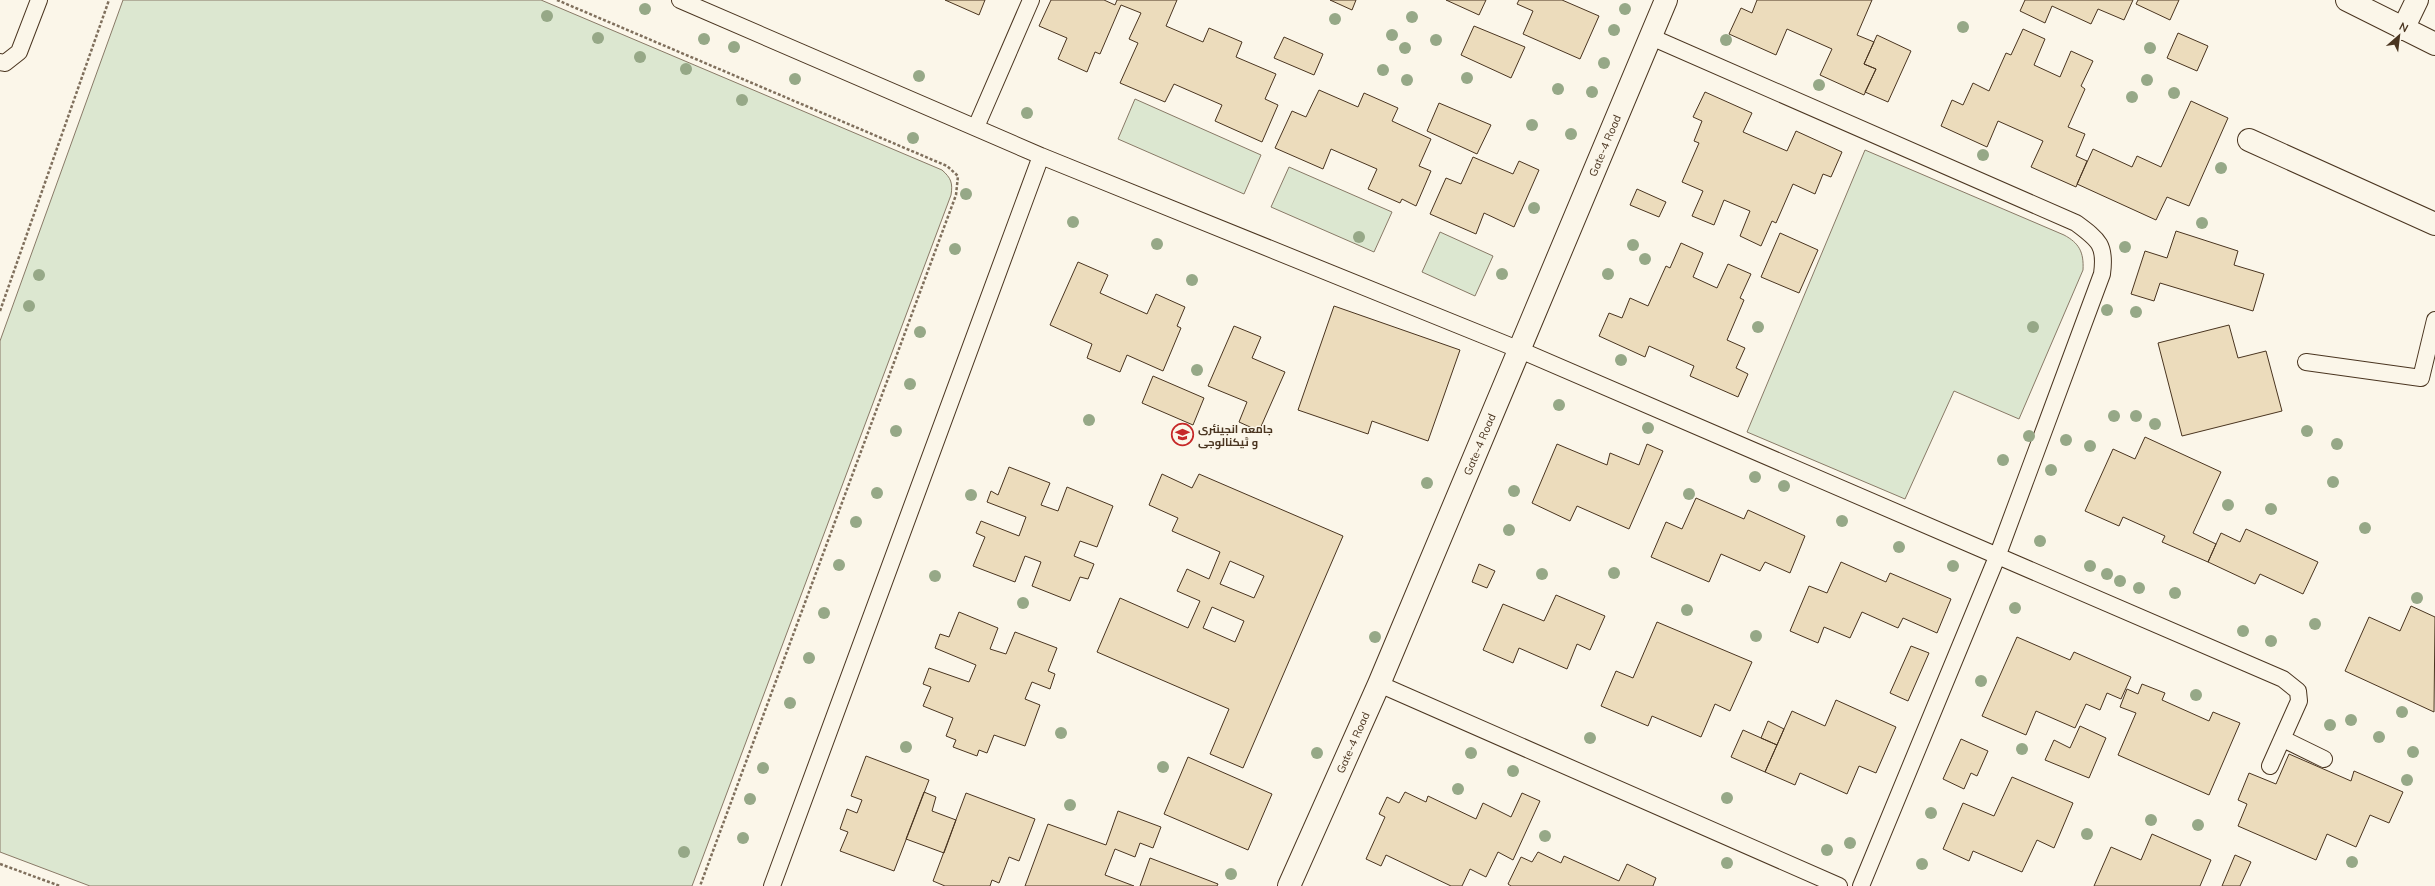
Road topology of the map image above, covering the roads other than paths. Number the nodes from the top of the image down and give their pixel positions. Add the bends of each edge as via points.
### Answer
1 (39, 0) edge
2 (680, 0) edge
3 (1031, 0) edge
4 (1666, 0) edge
5 (2347, 0) edge
6 (2418, 0) edge
7 (2403, 29) junction
8 (1651, 37) junction
9 (2435, 44) edge
10 (0, 62) edge
11 (976, 127) junction
12 (2249, 140) dead end
13 (1041, 156) junction
14 (2435, 224) edge
15 (2435, 320) edge
16 (1520, 350) junction
17 (2306, 362) dead end
18 (1997, 557) junction
19 (1379, 684) junction
20 (2283, 739) junction
21 (2324, 759) dead end
22 (2270, 766) dead end
23 (772, 886) edge
24 (1289, 886) edge
25 (1839, 886) edge
26 (1861, 886) edge

1 - 10 lane via 19,52 5,63
2 - 11 lane
3 - 11 lane
4 - 8 street, Gate-4 Road
5 - 7 street
6 - 7 street
7 - 9 street
8 - 16 street, Gate-4 Road
8 - 18 lane via 2076,223 2095,236 2104,256 2102,274
11 - 13 lane
12 - 14 street
13 - 16 lane
13 - 23 lane
15 - 17 lane via 2421,378
16 - 18 lane
16 - 19 street, Gate-4 Road
18 - 20 lane via 2292,685 2298,691 2299,701
18 - 26 lane
19 - 24 street, Gate-4 Road
19 - 25 lane
20 - 21 lane
20 - 22 lane

